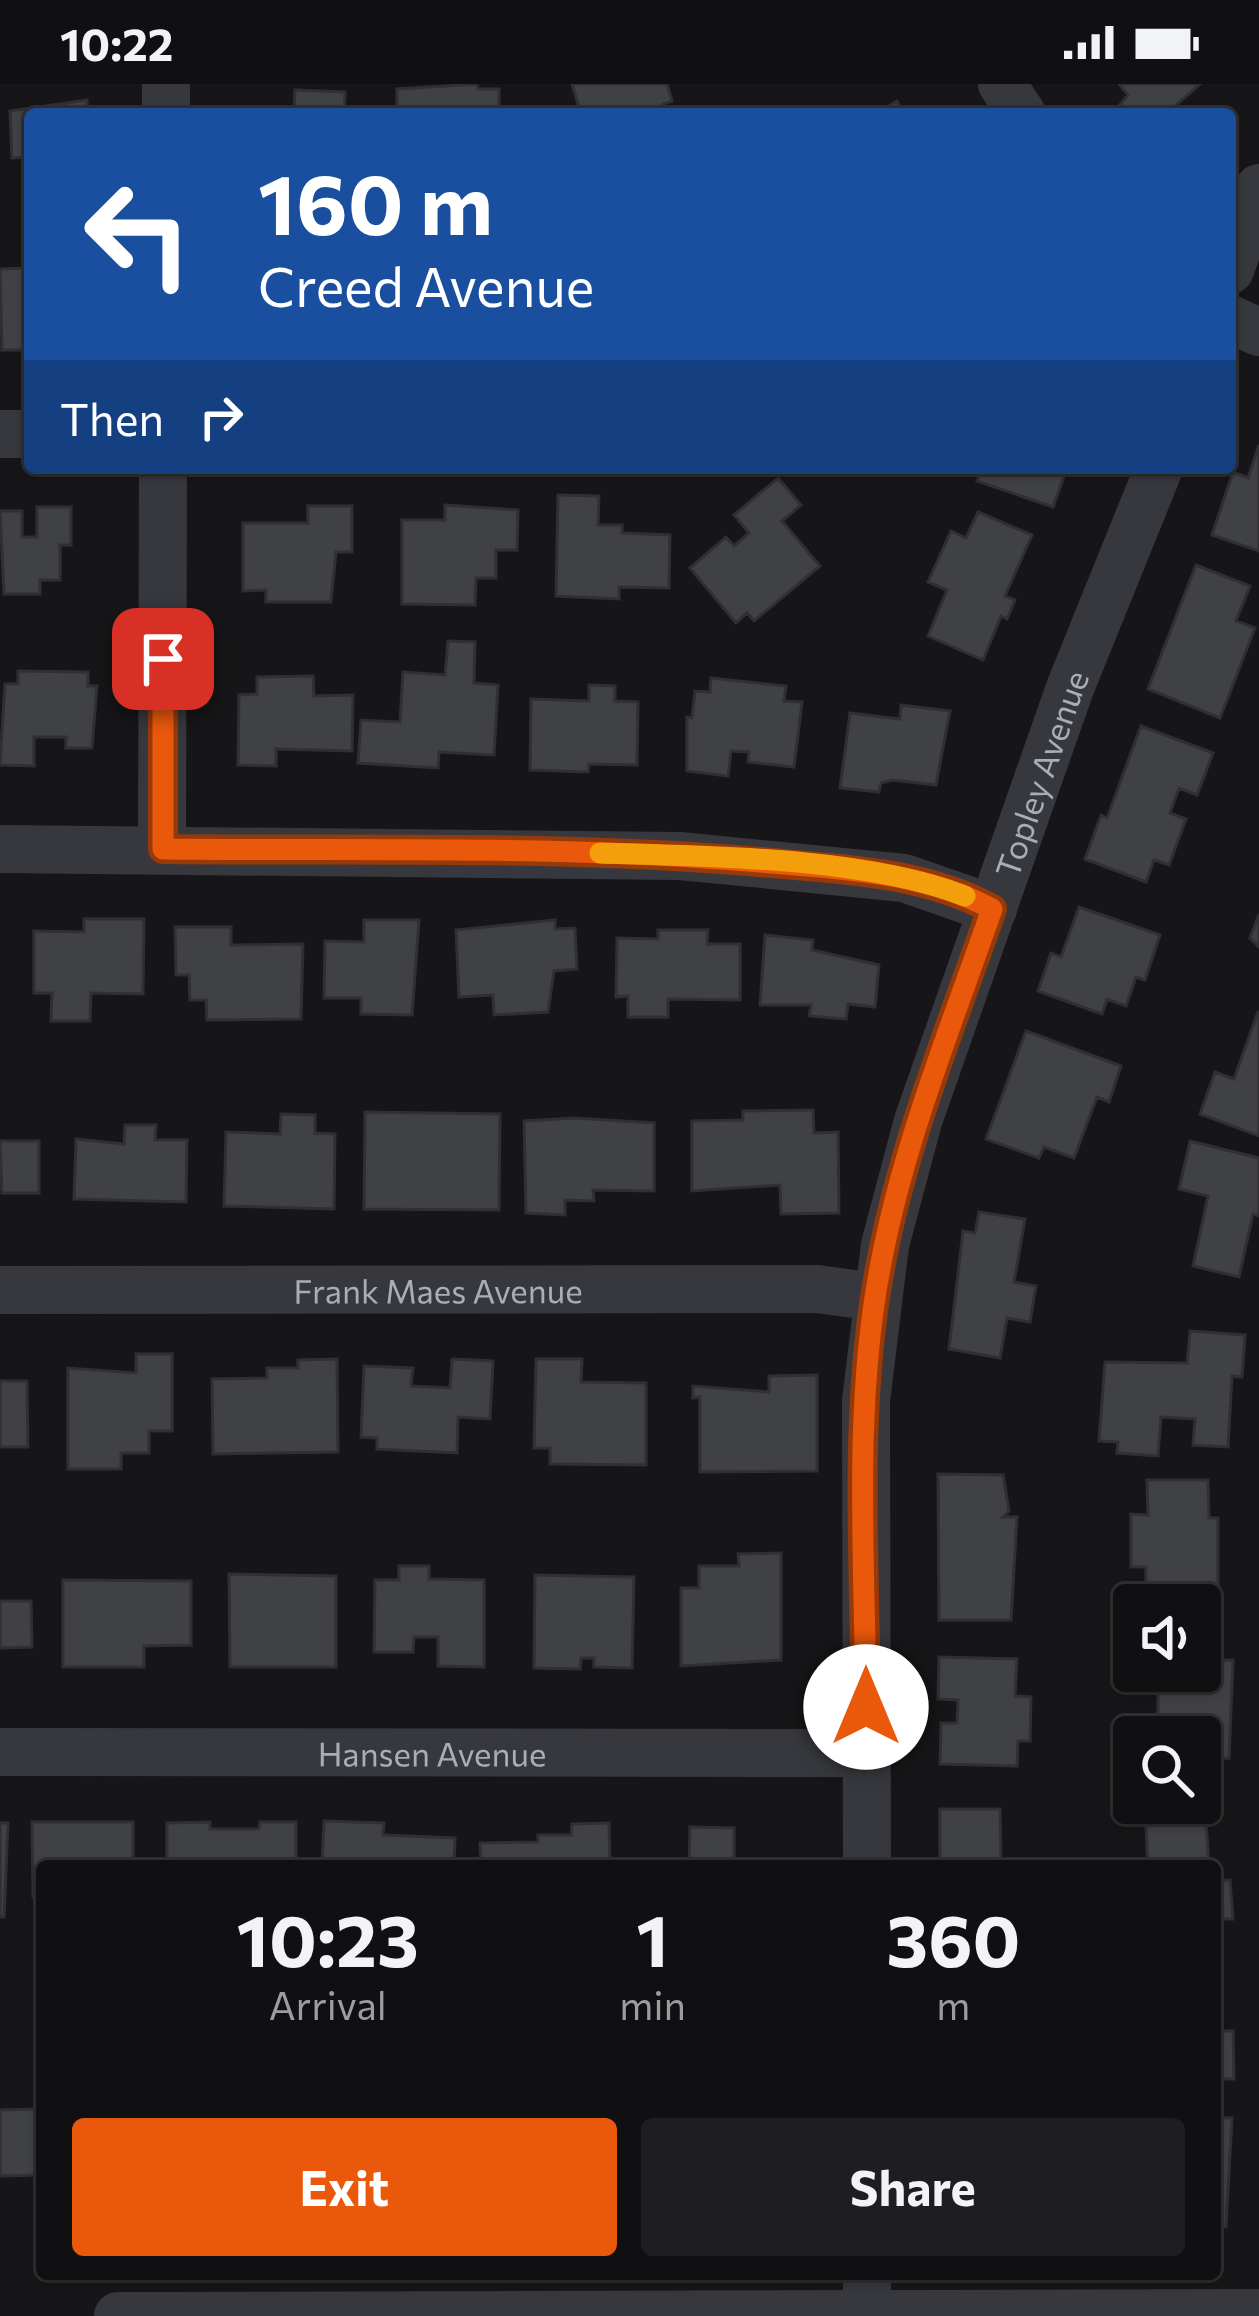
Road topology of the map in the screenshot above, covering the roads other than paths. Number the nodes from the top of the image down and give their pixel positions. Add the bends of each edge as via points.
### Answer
1 (1259, 188) edge
2 (1236, 253) edge
3 (163, 474) edge
4 (1157, 474) edge
5 (0, 849) edge
6 (163, 849) junction
7 (992, 909) junction
8 (0, 1290) edge
9 (876, 1297) junction
10 (0, 1752) edge
11 (867, 1753) junction
12 (867, 1860) edge
13 (867, 2280) edge
14 (1259, 2313) edge
15 (398, 2315) edge
16 (867, 2315) edge
17 (118, 2316) edge

1 - 2 street
3 - 6 street
4 - 7 street, Topley Avenue
5 - 6 street
6 - 7 street via 744,861 904,878
7 - 9 street, Topley Avenue via 908,1152
8 - 9 street, Frank Maes Avenue via 817,1289
9 - 11 street, Topley Avenue via 865,1432
10 - 11 street, Hansen Avenue
11 - 12 street, Topley Avenue
13 - 16 street
14 - 16 street
15 - 16 street
15 - 17 street

